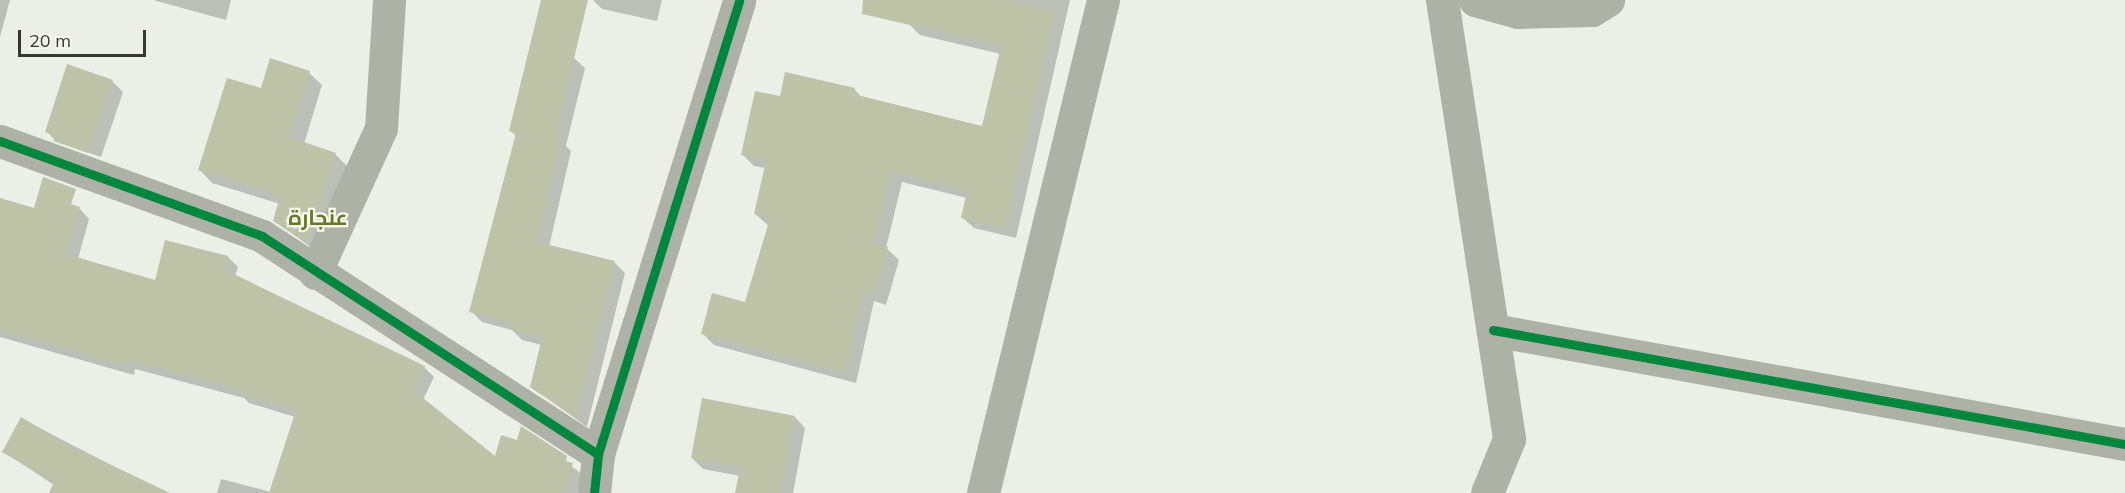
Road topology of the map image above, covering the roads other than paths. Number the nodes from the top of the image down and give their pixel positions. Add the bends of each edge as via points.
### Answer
1 (389, 0) edge
2 (739, 0) edge
3 (1104, 0) edge
4 (1442, 0) edge
5 (1475, 0) edge
6 (1608, 0) edge
7 (0, 141) edge
8 (315, 273) junction
9 (1493, 330) junction
10 (2125, 444) edge
11 (598, 454) junction
12 (594, 493) edge
13 (983, 493) edge
14 (1486, 493) edge

1 - 8 street via 381,128
2 - 11 street
3 - 13 street
4 - 9 street
5 - 6 street via 1518,12 1592,10
7 - 8 street via 262,236
8 - 11 street
9 - 10 street
9 - 14 street via 1509,439
11 - 12 street

